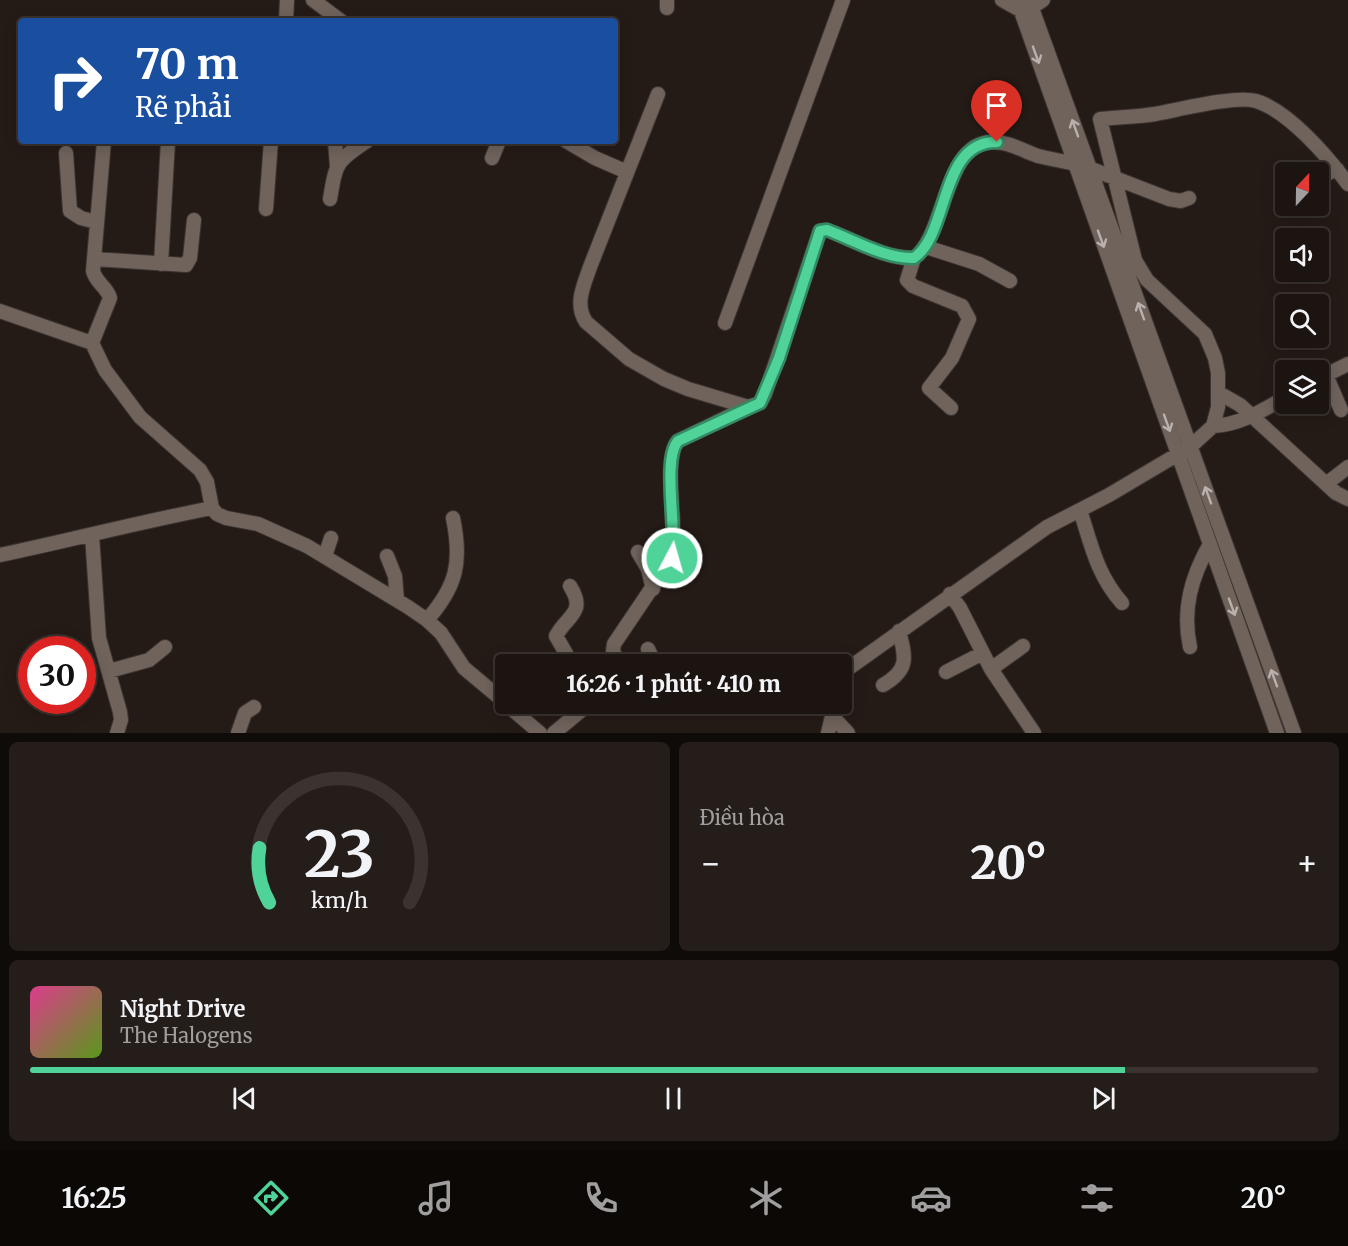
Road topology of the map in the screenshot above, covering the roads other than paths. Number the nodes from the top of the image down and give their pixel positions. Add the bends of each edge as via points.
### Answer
1 (287, 0) edge
2 (313, 0) edge
3 (843, 0) edge
4 (1002, 0) edge
5 (1043, 0) edge
6 (1025, 5) edge
7 (286, 18) edge
8 (337, 18) edge
9 (658, 94) dead end
10 (104, 144) edge
11 (168, 144) edge
12 (271, 144) edge
13 (334, 144) edge
14 (362, 144) edge
15 (498, 144) edge
16 (571, 144) edge
17 (66, 153) dead end
18 (492, 158) dead end
19 (1075, 164) junction
20 (337, 167) junction
21 (1089, 168) junction
22 (627, 172) junction
23 (1344, 176) edge
24 (1115, 177) junction
25 (1329, 177) edge
26 (1189, 198) dead end
27 (330, 199) dead end
28 (266, 209) dead end
29 (194, 220) dead end
30 (96, 222) junction
31 (926, 246) junction
32 (914, 258) junction
33 (94, 259) junction
34 (161, 264) junction
35 (1010, 280) dead end
36 (0, 311) edge
37 (725, 322) dead end
38 (92, 344) junction
39 (1348, 364) edge
40 (1329, 374) edge
41 (1329, 389) edge
42 (1219, 393) junction
43 (1275, 403) edge
44 (748, 407) junction
45 (951, 408) dead end
46 (1341, 410) dead end
47 (1252, 416) junction
48 (1213, 426) junction
49 (1184, 451) junction
50 (1348, 467) edge
51 (1326, 484) junction
52 (1348, 499) edge
53 (212, 508) junction
54 (1080, 510) junction
55 (453, 518) dead end
56 (92, 535) junction
57 (331, 538) dead end
58 (1210, 544) junction
59 (638, 552) dead end
60 (0, 555) edge
61 (325, 556) junction
62 (387, 556) dead end
63 (570, 586) dead end
64 (652, 589) junction
65 (950, 594) junction
66 (397, 600) junction
67 (1122, 603) dead end
68 (428, 620) junction
69 (899, 631) junction
70 (1023, 646) dead end
71 (165, 647) dead end
72 (1190, 647) dead end
73 (648, 649) dead end
74 (983, 653) junction
75 (566, 654) edge
76 (614, 654) edge
77 (650, 654) edge
78 (852, 666) edge
79 (991, 669) junction
80 (109, 671) junction
81 (946, 672) dead end
82 (883, 685) dead end
83 (495, 694) edge
84 (254, 707) dead end
85 (518, 714) edge
86 (574, 714) edge
87 (831, 714) edge
88 (835, 714) edge
89 (117, 733) edge
90 (238, 733) edge
91 (540, 733) edge
92 (554, 733) edge
93 (828, 733) edge
94 (848, 733) edge
95 (1034, 733) edge
96 (1277, 733) edge
97 (1294, 733) edge

1 - 7 street
2 - 8 street
3 - 37 street
4 - 6 street
5 - 6 street via 1034,6
6 -> 19 street
21 -> 6 street
9 - 22 street
10 - 30 street
11 - 34 street
12 - 28 street
13 - 20 street
14 - 20 street via 346,154
15 - 18 street
16 - 22 street
17 - 30 street via 70,211
19 - 31 street via 997,142 977,144 949,183
19 -> 49 street
20 - 27 street
21 - 24 street
49 -> 21 street
22 - 44 street via 581,295 582,315 629,358 664,379
23 - 24 street via 1294,124 1249,100 1100,119
23 - 25 street
24 - 26 street via 1169,199
24 - 42 street via 1135,260 1148,280 1205,334 1215,358
29 - 34 street via 189,262
30 - 33 street
31 - 32 street
31 - 35 street via 979,264
32 - 44 street via 820,231 765,394 760,403
32 - 45 street via 907,280 962,306 969,319 952,358 930,388
33 - 34 street
33 - 38 street via 94,278 110,298
36 - 38 street
38 - 53 street via 105,370 140,417 200,470 207,482
39 - 40 street
41 - 46 street
42 - 47 street
42 - 48 street
43 - 47 street
44 - 64 street via 673,447 669,462 675,543 672,558
47 - 48 street
47 - 51 street
48 - 49 street
49 - 54 street
49 - 58 street
97 -> 49 street
50 - 51 street
51 - 52 street
53 - 56 street
53 - 61 street via 226,518 258,524
54 - 65 street via 1047,527
54 - 67 street via 1095,562
55 - 68 street via 458,564 450,590
56 - 60 street
56 - 80 street via 97,624
57 - 61 street
58 - 72 street via 1192,578 1187,633
58 -> 96 street
59 - 64 street via 648,569
61 - 66 street
62 - 66 street via 395,576
63 - 75 street via 577,602 576,611 555,636
64 - 76 street via 619,632
65 - 69 street
65 - 74 street
66 - 68 street
68 - 83 street via 464,668
69 - 78 street
69 - 82 street via 904,662 901,672
70 - 79 street
71 - 80 street via 149,660
73 - 77 street
74 - 79 street
74 - 81 street
79 - 95 street
80 - 89 street via 120,712
84 - 90 street via 245,713
85 - 91 street
86 - 92 street
87 - 93 street
88 - 94 street

